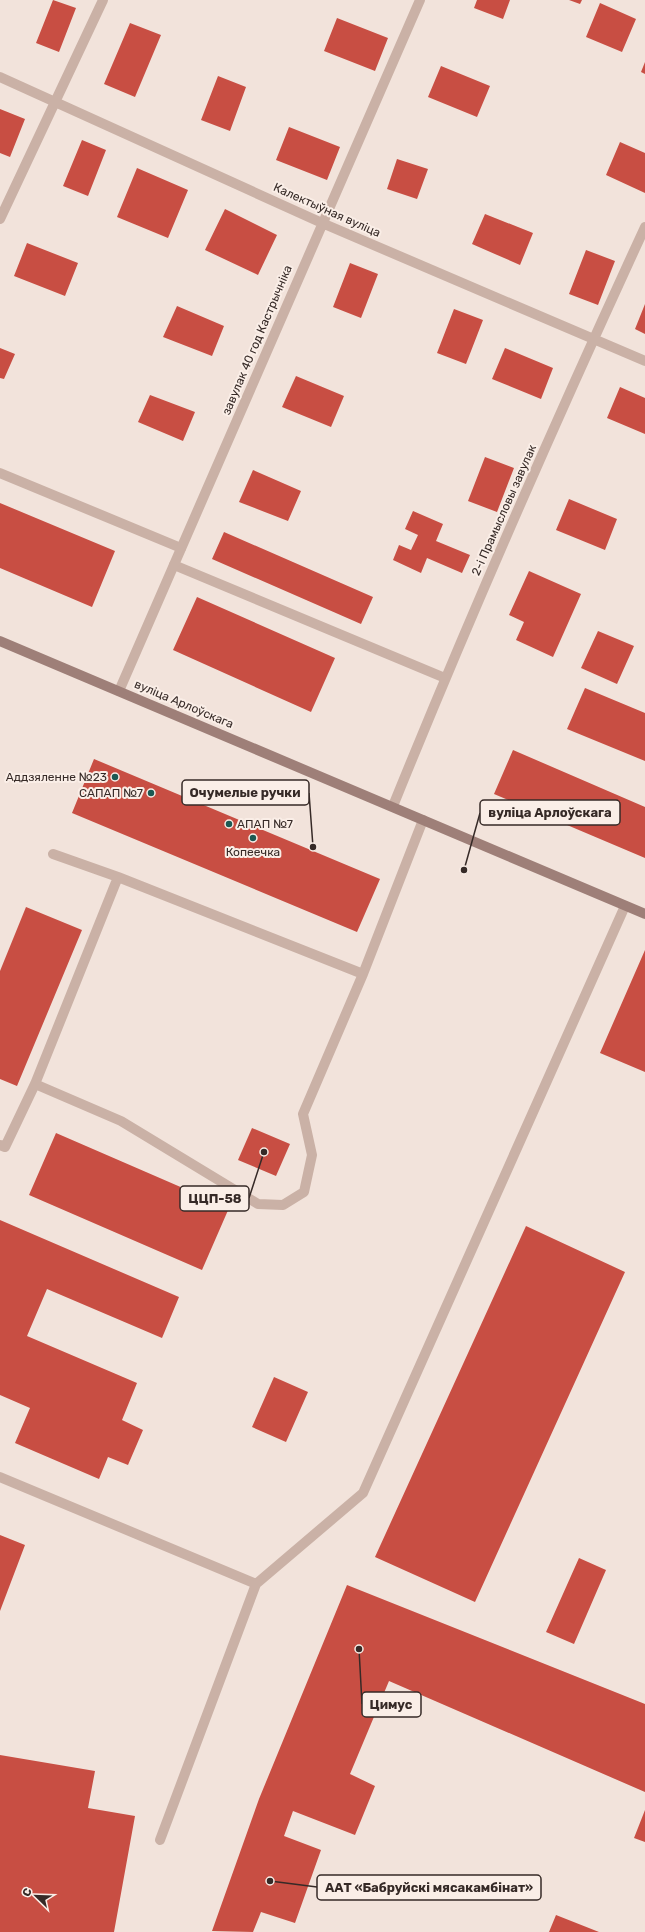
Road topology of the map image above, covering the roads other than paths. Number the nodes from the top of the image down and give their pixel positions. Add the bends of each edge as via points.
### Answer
1 (103, 0) edge
2 (420, 0) edge
3 (0, 77) edge
4 (56, 102) junction
5 (0, 219) edge
6 (322, 222) junction
7 (645, 227) edge
8 (594, 338) junction
9 (645, 361) edge
10 (0, 473) edge
11 (181, 548) junction
12 (174, 565) junction
13 (0, 641) edge
14 (445, 678) junction
15 (119, 691) junction
16 (393, 806) junction
17 (424, 820) junction
18 (53, 854) dead end
19 (118, 877) junction
20 (625, 906) junction
21 (645, 914) edge
22 (363, 974) junction
23 (35, 1084) junction
24 (0, 1145) edge
25 (0, 1477) edge
26 (256, 1584) junction
27 (160, 1840) dead end

1 - 4 street
2 - 6 street, завулак 40 год Кастрычніка
3 - 4 street, Калектыўная вуліца
4 - 5 street
4 - 6 street, Калектыўная вуліца
6 - 8 street, Калектыўная вуліца
6 - 11 street, завулак 40 год Кастрычніка
7 - 8 street, 2-і Прамысловы завулак
8 - 9 street, Калектыўная вуліца
8 - 14 street, 2-і Прамысловы завулак
10 - 11 street
11 - 12 street, завулак 40 год Кастрычніка
12 - 14 street
12 - 15 street, завулак 40 год Кастрычніка
13 - 15 street, вуліца Арлоўскага
14 - 16 street, 2-і Прамысловы завулак
15 - 16 street, вуліца Арлоўскага
16 - 17 street, вуліца Арлоўскага
17 - 20 street, вуліца Арлоўскага
17 - 22 street
18 - 19 street
19 - 22 street
19 - 23 street
20 - 21 street, вуліца Арлоўскага
20 - 26 street via 364,1492
22 - 23 street via 303,1114 312,1155 304,1192 283,1205 258,1204 121,1121
23 - 24 street via 5,1147
25 - 26 street
26 - 27 street

